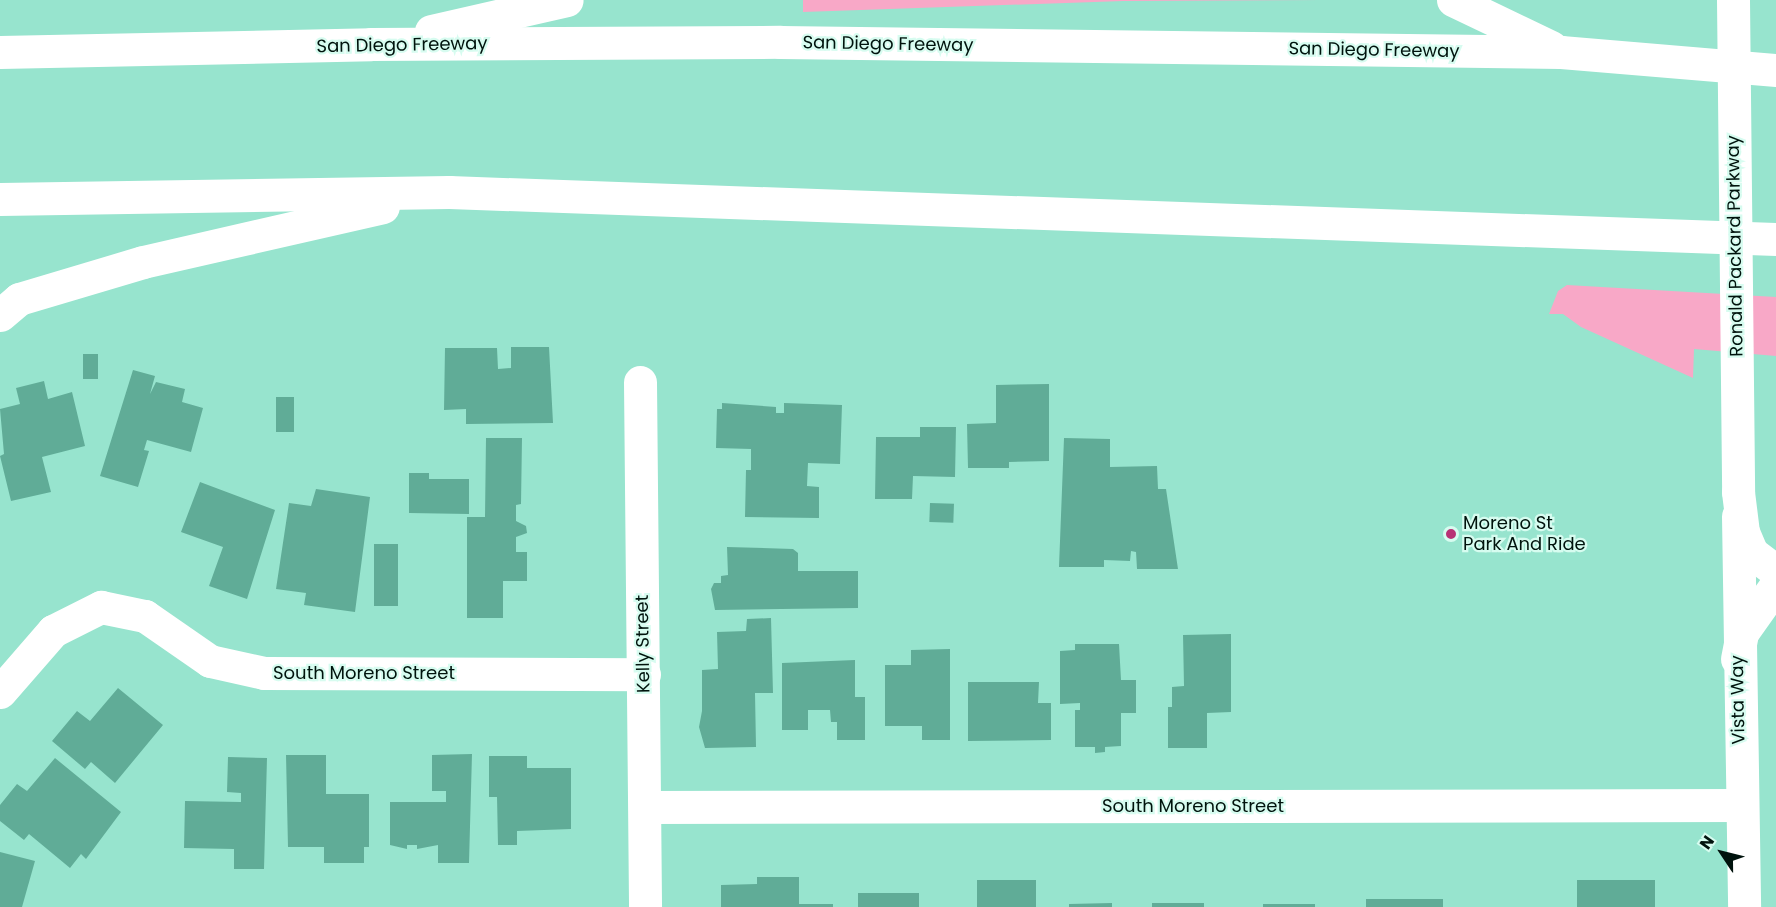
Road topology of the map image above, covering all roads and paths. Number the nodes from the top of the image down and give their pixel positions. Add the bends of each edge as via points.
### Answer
1 (567, 0) edge
2 (1453, 0) edge
3 (1733, 0) edge
4 (371, 44) junction
5 (0, 52) edge
6 (1560, 52) junction
7 (1776, 70) edge
8 (448, 192) junction
9 (0, 200) edge
10 (1776, 238) edge
11 (0, 315) edge
12 (640, 382) dead end
13 (1738, 492) junction
14 (1776, 571) edge
15 (1776, 585) edge
16 (1737, 658) junction
17 (644, 674) junction
18 (0, 692) edge
19 (1741, 806) junction
20 (645, 807) junction
21 (645, 907) edge
22 (1744, 907) edge

1 - 4 main road
2 - 6 main road
3 - 13 main road, Ronald Packard Parkway
4 - 5 main road, San Diego Freeway
4 - 6 main road, San Diego Freeway via 780,42
6 - 7 main road, San Diego Freeway
8 - 9 main road
8 - 10 main road
8 - 11 main road via 143,261 19,299
12 - 17 main road, Kelly Street
13 - 14 main road via 1743,532 1752,553
13 - 16 main road, Vista Way
15 - 16 main road via 1742,633
16 - 19 main road, Vista Way
17 - 18 main road, South Moreno Street via 264,673 210,661 145,616 101,607 53,631
17 - 20 main road, Kelly Street
19 - 20 main road, South Moreno Street
19 - 22 main road, Vista Way
20 - 21 main road, Kelly Street

